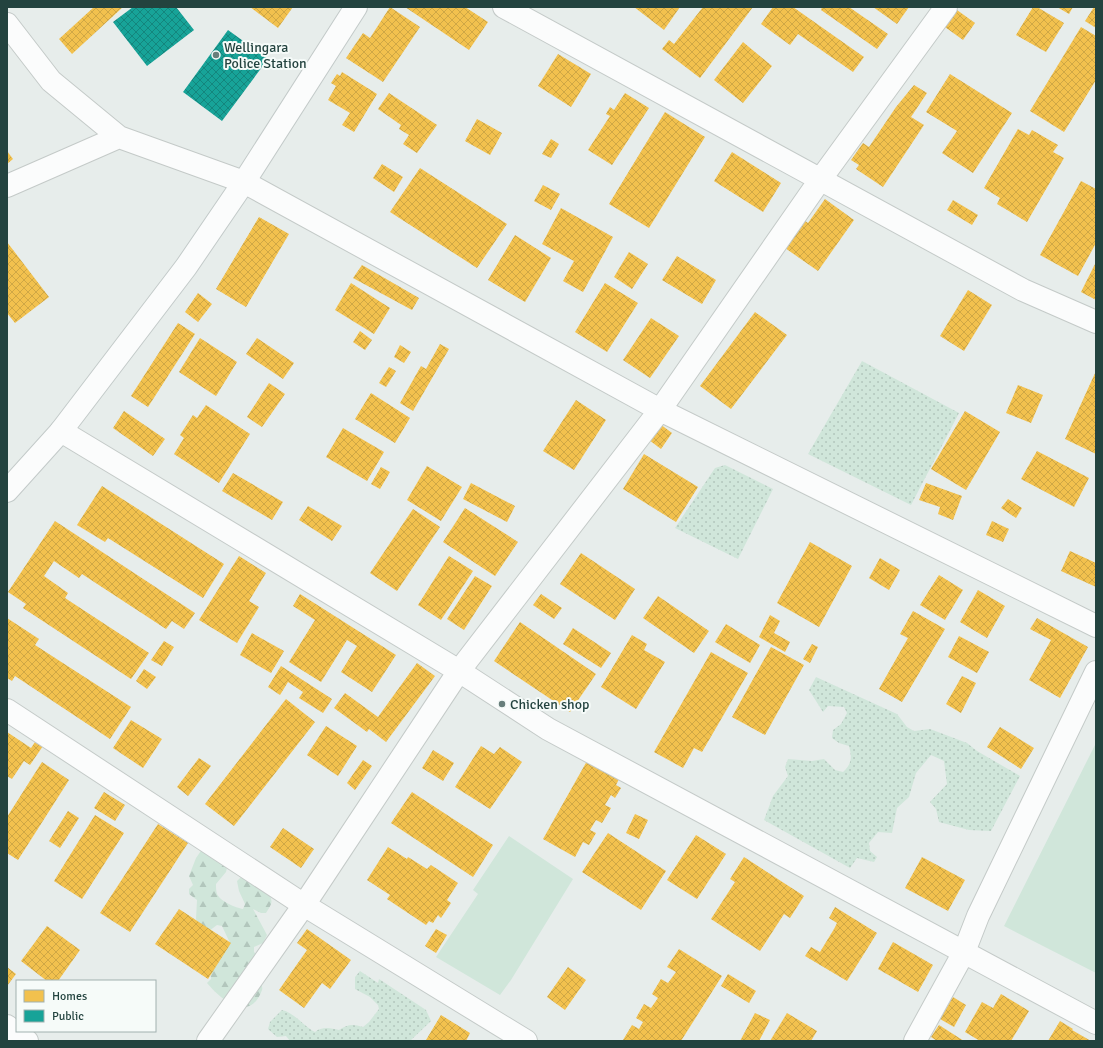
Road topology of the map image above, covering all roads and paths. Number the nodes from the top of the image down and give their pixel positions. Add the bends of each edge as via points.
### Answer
1 (356, 7) edge
2 (504, 7) edge
3 (946, 7) edge
4 (7, 24) edge
5 (119, 137) junction
6 (820, 180) junction
7 (244, 182) junction
8 (7, 186) edge
9 (1096, 322) edge
10 (660, 410) junction
11 (61, 431) junction
12 (7, 491) edge
13 (1096, 626) edge
14 (459, 671) junction
15 (1096, 672) edge
16 (7, 710) edge
17 (304, 905) junction
18 (964, 952) junction
19 (1096, 1023) edge
20 (7, 1026) edge
21 (27, 1041) edge
22 (208, 1041) edge
23 (526, 1041) edge
24 (916, 1041) edge

1 - 7 street
2 - 6 street
3 - 6 street
4 - 5 street via 51,81
5 - 7 street
5 - 8 street
6 - 9 street via 1023,290
6 - 10 street
7 - 10 street
7 - 11 street via 186,267
10 - 13 street
10 - 14 street
11 - 12 street
11 - 14 street
14 - 17 street
14 - 18 street via 548,729
15 - 18 street via 978,916
16 - 17 street
17 - 22 street
17 - 23 street
18 - 19 street
18 - 24 street
20 - 21 street

